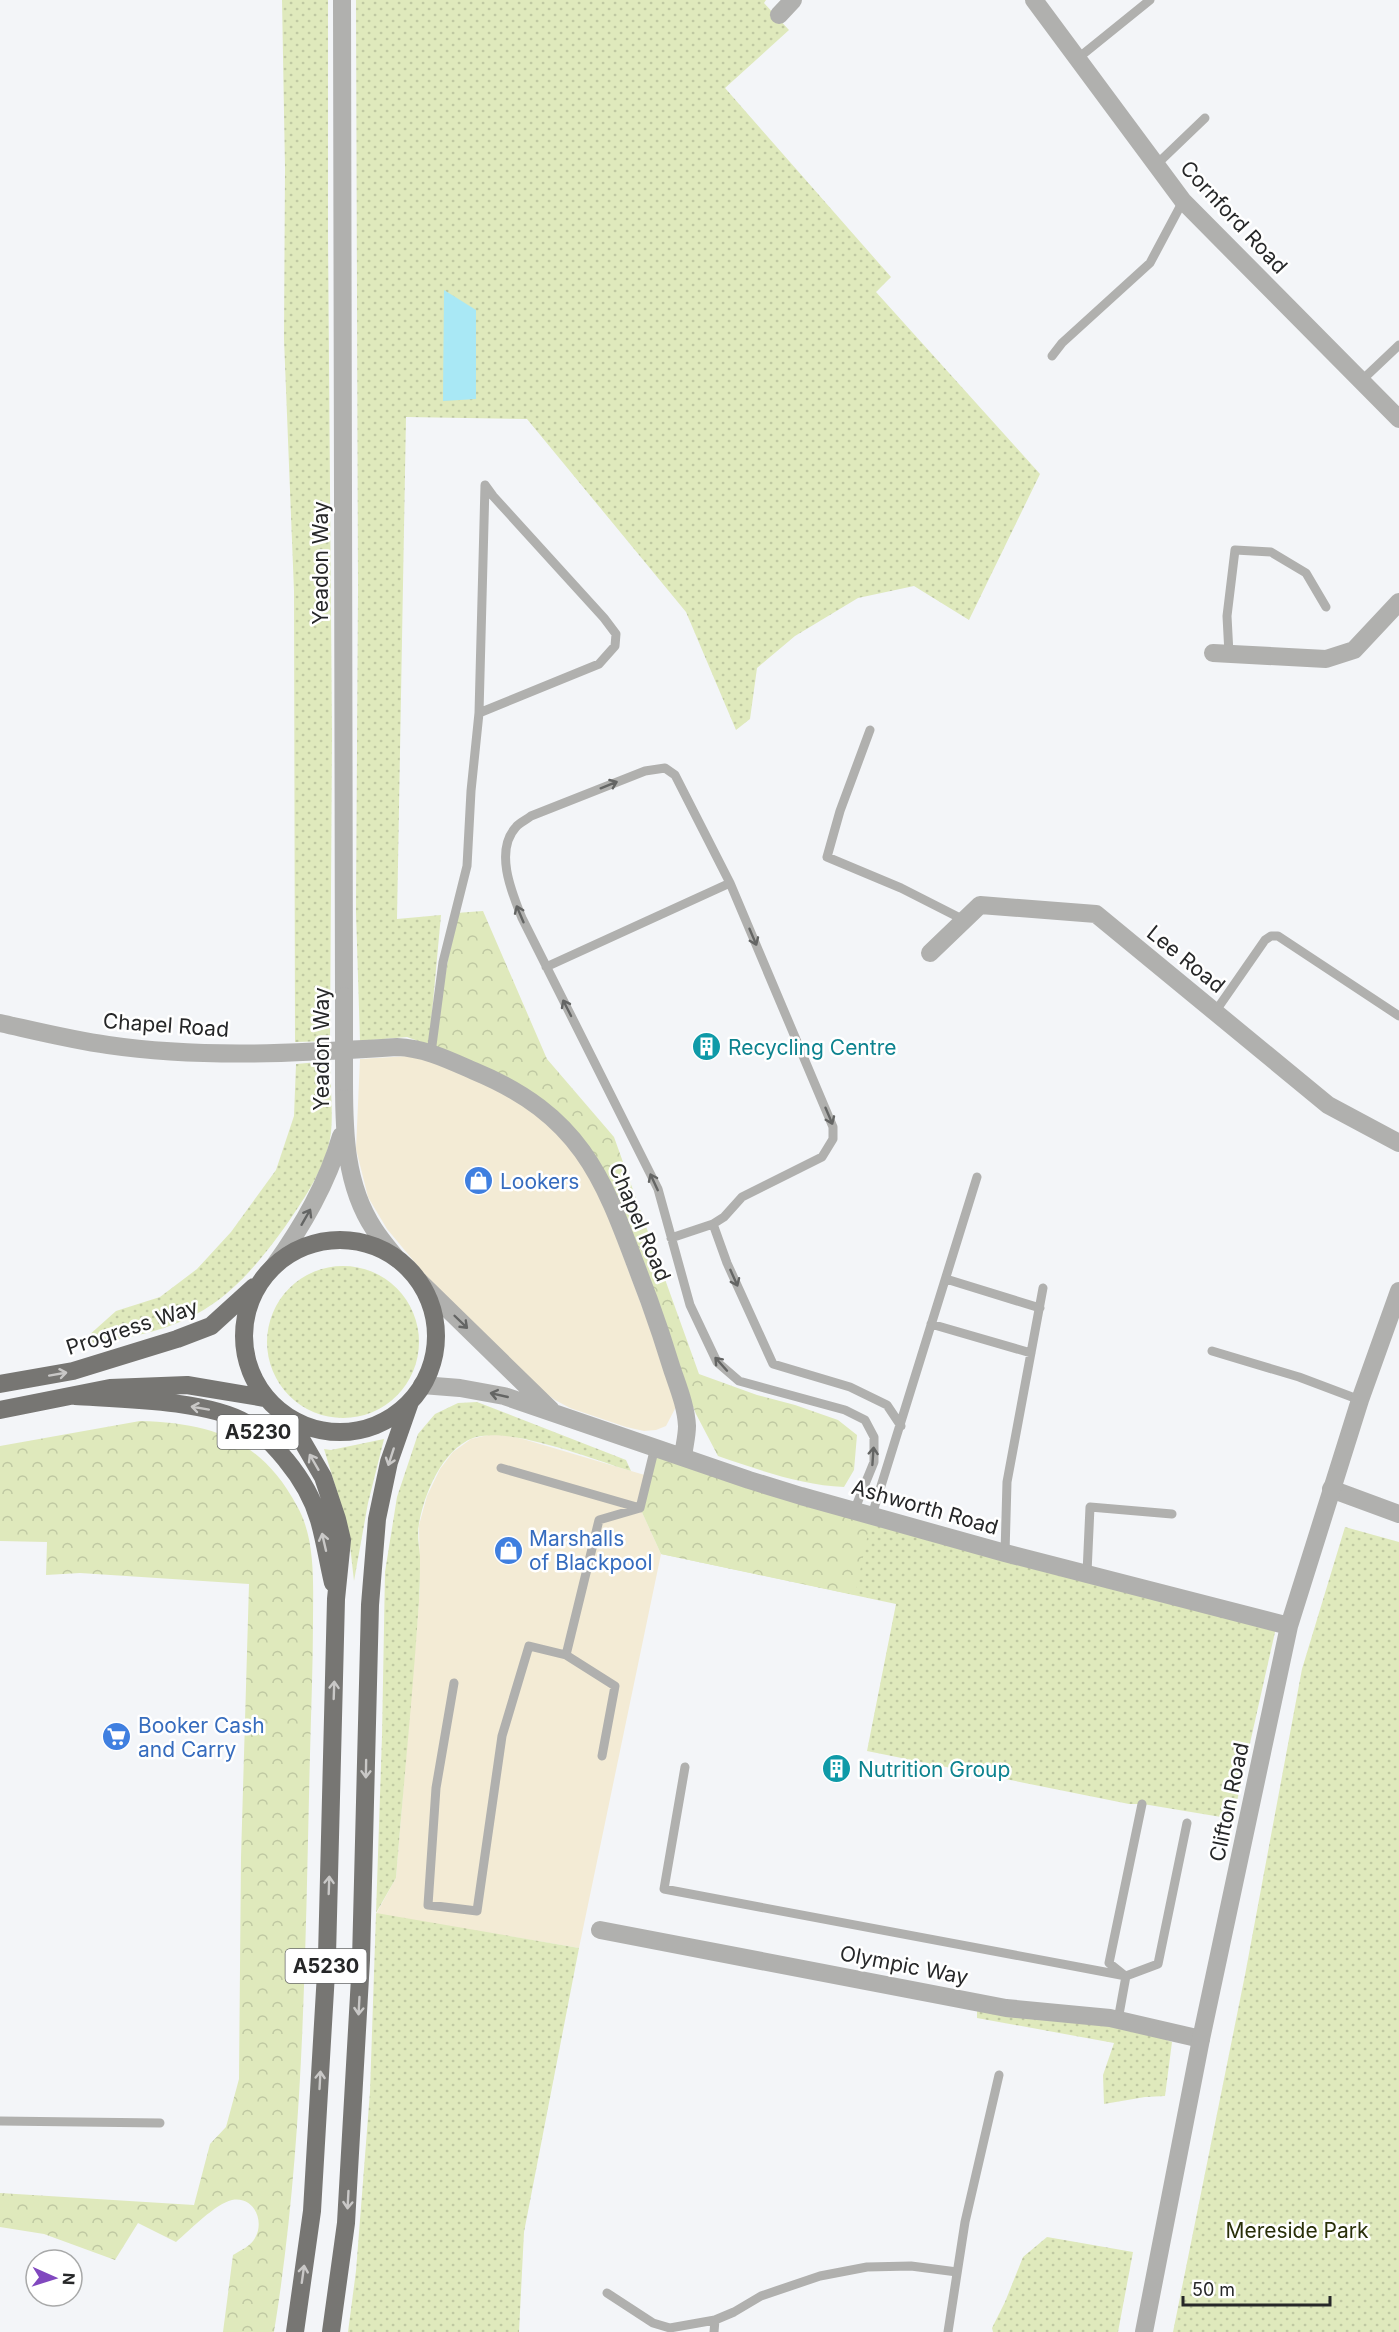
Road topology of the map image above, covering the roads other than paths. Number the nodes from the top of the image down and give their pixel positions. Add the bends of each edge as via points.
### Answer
1 (342, 0) edge
2 (793, 0) edge
3 (1034, 0) edge
4 (1150, 0) edge
5 (779, 15) dead end
6 (1077, 59) junction
7 (1205, 118) dead end
8 (1156, 165) junction
9 (1183, 201) junction
10 (1399, 345) edge
11 (1052, 356) dead end
12 (1361, 381) junction
13 (1399, 419) edge
14 (1399, 602) edge
15 (1326, 607) dead end
16 (1221, 653) joint
17 (479, 713) junction
18 (870, 730) dead end
19 (730, 883) junction
20 (964, 920) junction
21 (930, 952) dead end
22 (546, 967) junction
23 (1215, 1012) junction
24 (1399, 1016) edge
25 (0, 1023) edge
26 (432, 1053) junction
27 (344, 1125) junction
28 (1399, 1143) edge
29 (977, 1177) dead end
30 (713, 1224) junction
31 (671, 1238) junction
32 (397, 1259) junction
33 (268, 1273) junction
34 (946, 1279) junction
35 (419, 1281) junction
36 (1043, 1288) dead end
37 (1399, 1291) edge
38 (1040, 1308) junction
39 (932, 1324) junction
40 (1212, 1351) dead end
41 (1031, 1353) junction
42 (0, 1384) edge
43 (422, 1385) junction
44 (75, 1396) junction
45 (265, 1398) junction
46 (1360, 1400) junction
47 (410, 1402) junction
48 (0, 1410) edge
49 (554, 1414) junction
50 (290, 1420) junction
51 (901, 1426) junction
52 (655, 1448) junction
53 (683, 1457) junction
54 (501, 1468) dead end
55 (1331, 1489) junction
56 (640, 1508) junction
57 (854, 1510) junction
58 (1172, 1514) dead end
59 (1399, 1514) edge
60 (872, 1515) junction
61 (1005, 1553) junction
62 (1087, 1574) junction
63 (336, 1599) junction
64 (1289, 1626) junction
65 (566, 1655) junction
66 (454, 1683) dead end
67 (602, 1756) dead end
68 (685, 1767) dead end
69 (1142, 1804) dead end
70 (1187, 1823) dead end
71 (600, 1930) dead end
72 (1126, 1976) junction
73 (1118, 2020) junction
74 (1201, 2039) junction
75 (999, 2075) dead end
76 (0, 2121) edge
77 (160, 2123) dead end
78 (957, 2272) junction
79 (607, 2294) dead end
80 (715, 2320) junction
81 (295, 2332) edge
82 (331, 2332) edge
83 (714, 2332) edge
84 (948, 2332) edge
85 (1144, 2332) edge

1 - 27 street, Yeadon Way, bridge
2 - 5 street
3 - 6 street, Cornford Road
4 - 6 lane
6 - 8 street, Cornford Road
7 - 8 lane
8 - 9 street, Cornford Road
9 - 11 lane via 1150,263
9 - 12 street, Cornford Road
10 - 12 lane
12 - 13 street, Cornford Road
14 - 16 street via 1354,650 1326,659
15 - 16 lane via 1306,573 1271,552 1235,550
17 - 17 lane via 599,664 615,646 616,634 485,485
17 - 26 lane via 467,866 443,962
18 - 20 lane via 827,856
19 - 22 lane
22 -> 19 lane via 508,884 505,852 515,828 531,816 645,771 665,768 675,775
19 -> 30 lane via 833,1127 833,1139 822,1157 742,1197
20 - 21 street, Lee Road
20 - 23 street, Lee Road via 980,905 1096,914
31 -> 22 lane via 658,1189
23 - 24 lane via 1265,940 1278,936
23 - 28 street, Lee Road via 1328,1105
25 - 26 street, Chapel Road via 108,1045 173,1051 285,1054 397,1047
26 - 53 street, Chapel Road via 494,1079 537,1106 578,1143 592,1164 614,1205 684,1404 687,1427
27 - 32 street, Yeadon Way via 349,1167 363,1209
33 -> 27 street, Yeadon Way via 322,1188
29 - 34 lane
30 - 31 lane
30 -> 51 lane via 773,1364 850,1387 887,1405
57 -> 31 lane via 874,1462 874,1437 865,1420 845,1410 739,1381 717,1362 690,1305
32 - 33 main road, A5230 via 367,1244 334,1240 302,1248
32 - 35 main road, A5230
42 -> 33 main road, Progress Way / A5230 via 73,1371 211,1326
33 - 45 main road, A5230 via 247,1308 243,1340 249,1371
34 - 38 lane
34 - 39 lane
35 - 43 main road, A5230 via 436,1330 434,1356
35 -> 49 street, Ashworth Road
36 - 38 lane
37 - 46 street, Clifton Road
38 - 41 lane
39 - 41 lane
39 - 51 lane
40 - 46 lane
41 - 61 lane via 1007,1482
43 - 47 main road, A5230
49 -> 43 street, Ashworth Road via 504,1396
44 - 45 main road, A5230 via 110,1388 187,1385
44 - 48 main road, A5230
63 -> 44 main road, A5230 via 311,1500 290,1464 263,1436 244,1422 209,1410 165,1402
45 - 50 main road, A5230
46 - 55 street, Clifton Road
47 - 50 main road, A5230 via 384,1422 353,1432 321,1431
47 -> 82 main road, A5230 via 389,1462 377,1519 369,1605 360,1983 346,2223
49 - 52 street, Ashworth Road
63 -> 50 main road, A5230 via 342,1540 337,1519 323,1478
51 - 60 lane
52 - 53 street, Ashworth Road
52 - 56 lane
53 - 57 street, Ashworth Road
54 - 56 lane
55 - 59 street
55 - 64 street, Clifton Road
56 - 65 lane via 599,1520
57 - 60 street, Ashworth Road
58 - 62 lane via 1090,1507
60 - 61 street, Ashworth Road
61 - 62 street, Ashworth Road
62 - 64 street, Ashworth Road
81 -> 63 main road, A5230 via 314,2188 327,1956
64 - 74 street, Clifton Road
65 - 66 lane via 529,1646 502,1736 477,1911 428,1905 436,1788
65 - 67 lane via 615,1686
68 - 72 lane via 664,1889
69 - 72 lane via 1109,1963
70 - 72 lane via 1158,1964
71 - 73 street, Olympic Way via 1005,2008
72 - 73 lane
73 - 74 street, Olympic Way
74 - 85 street, Clifton Road
75 - 78 lane
76 - 77 lane
78 - 80 lane via 910,2266 867,2267 820,2276 761,2296
78 - 84 lane
79 - 80 lane via 653,2323 670,2328
80 - 83 lane

